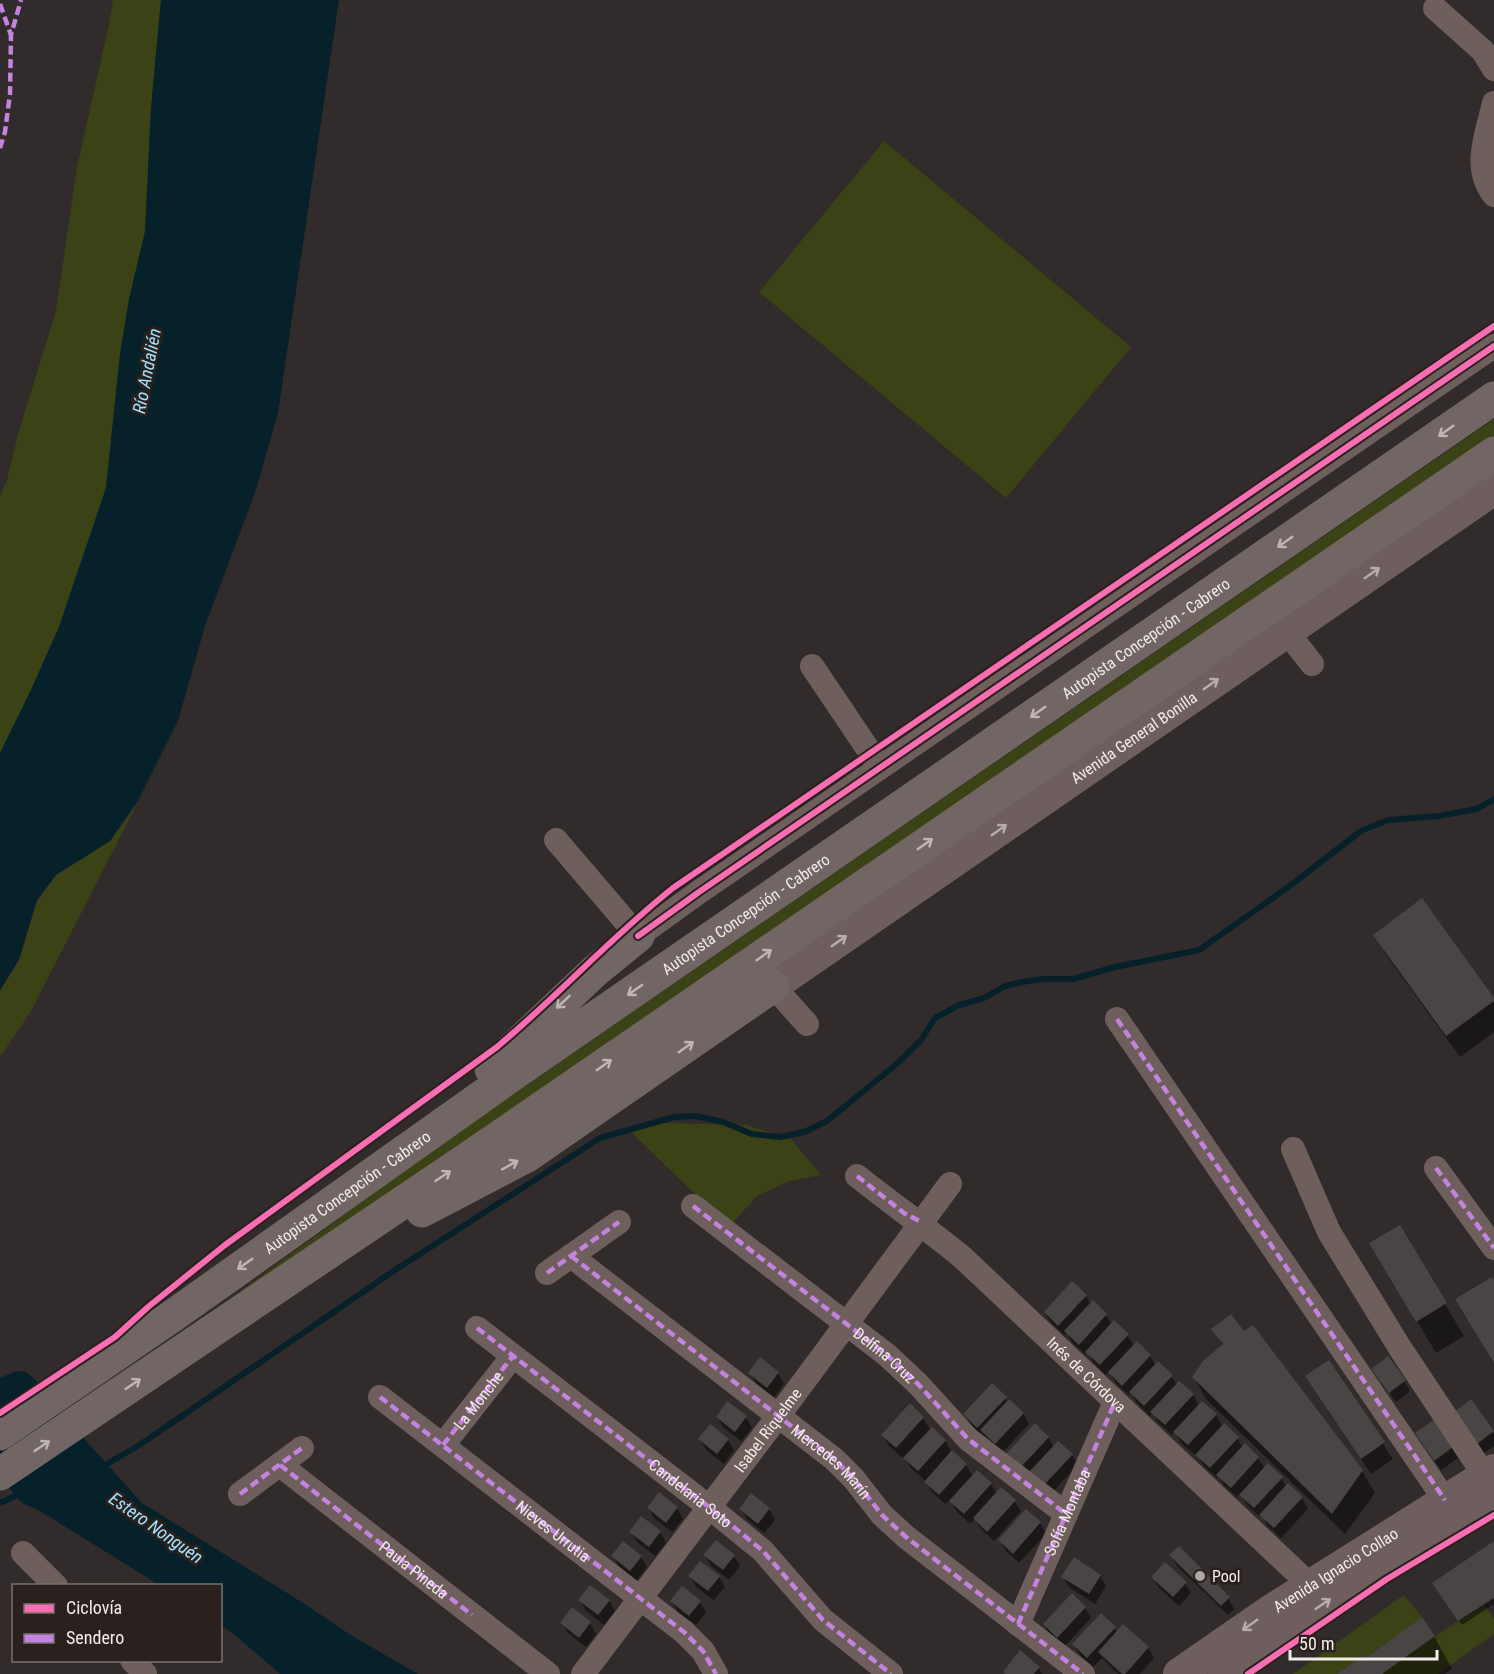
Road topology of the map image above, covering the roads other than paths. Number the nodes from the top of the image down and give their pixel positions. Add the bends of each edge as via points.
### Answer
1 (1435, 8) dead end
2 (1494, 69) edge
3 (1494, 103) edge
4 (1494, 195) edge
5 (1494, 346) edge
6 (1494, 398) edge
7 (1494, 453) edge
8 (1493, 492) edge
9 (1287, 632) junction
10 (1311, 664) dead end
11 (812, 666) dead end
12 (880, 767) junction
13 (556, 840) dead end
14 (638, 936) junction
15 (773, 986) junction
16 (1117, 1019) dead end
17 (807, 1024) dead end
18 (1293, 1149) dead end
19 (396, 1157) junction
20 (1436, 1168) dead end
21 (857, 1176) dead end
22 (950, 1184) dead end
23 (693, 1206) dead end
24 (618, 1222) dead end
25 (921, 1222) junction
26 (1494, 1248) edge
27 (571, 1256) junction
28 (547, 1273) dead end
29 (290, 1279) junction
30 (846, 1323) junction
31 (477, 1328) dead end
32 (513, 1356) junction
33 (380, 1396) dead end
34 (1115, 1402) junction
35 (779, 1415) junction
36 (0, 1434) edge
37 (443, 1445) junction
38 (302, 1448) dead end
39 (280, 1465) junction
40 (0, 1474) edge
41 (1491, 1480) edge
42 (240, 1494) dead end
43 (1445, 1500) junction
44 (709, 1507) junction
45 (1066, 1514) junction
46 (23, 1553) dead end
47 (54, 1584) edge
48 (1310, 1585) junction
49 (639, 1598) junction
50 (1018, 1623) junction
51 (134, 1662) edge
52 (145, 1674) edge
53 (548, 1674) edge
54 (583, 1674) edge
55 (716, 1674) edge
56 (891, 1674) edge
57 (1083, 1674) edge
58 (1179, 1674) edge
59 (1224, 1674) edge

1 - 2 street via 1483,51
3 - 4 street via 1482,167
5 - 12 street
6 -> 19 highway, Autopista Concepción - Cabrero
29 -> 7 highway
9 -> 8 main road, Avenida General Bonilla
9 - 10 street
15 -> 9 main road, Avenida General Bonilla
11 - 12 street
12 - 14 street
13 - 14 street
14 -> 19 highway
15 - 17 street
29 -> 15 highway via 527,1156
16 - 43 street
18 - 41 street via 1329,1232 1400,1348
19 -> 36 highway, Autopista Concepción - Cabrero
20 - 26 street
21 - 25 street, Inés de Córdova
22 - 25 street, Isabel Riquelme
23 - 30 street, Delfina Cruz
24 - 27 street
25 - 30 street, Isabel Riquelme
25 - 34 street, Inés de Córdova
27 - 28 street
27 - 35 street, Mercedes Marín
40 -> 29 highway
30 - 35 street, Isabel Riquelme
30 - 45 street, Delfina Cruz via 918,1384 968,1439
31 - 32 street, Candelaria Soto
32 - 37 street, La Monche
32 - 44 street, Candelaria Soto
33 - 37 street, Nieves Urrutia
34 - 45 street, Sofía Montaba
34 - 48 street, Inés de Córdova
35 - 44 street, Isabel Riquelme
35 - 50 street, Mercedes Marín via 842,1465 891,1524
37 - 49 street, Nieves Urrutia
38 - 39 street
39 - 42 street
39 - 53 street, Paula Pineda
41 - 43 main road, Avenida Ignacio Collao
59 -> 41 main road, Avenida Ignacio Collao
43 - 48 main road, Avenida Ignacio Collao
44 - 49 street, Isabel Riquelme
44 - 56 street, Candelaria Soto via 773,1560 823,1620
45 - 50 street, Sofía Montaba
46 - 47 street
48 -> 58 main road, Avenida Ignacio Collao
49 - 54 street, Isabel Riquelme
49 - 55 street, Nieves Urrutia via 694,1641
50 - 57 street, Mercedes Marín
51 - 52 street

